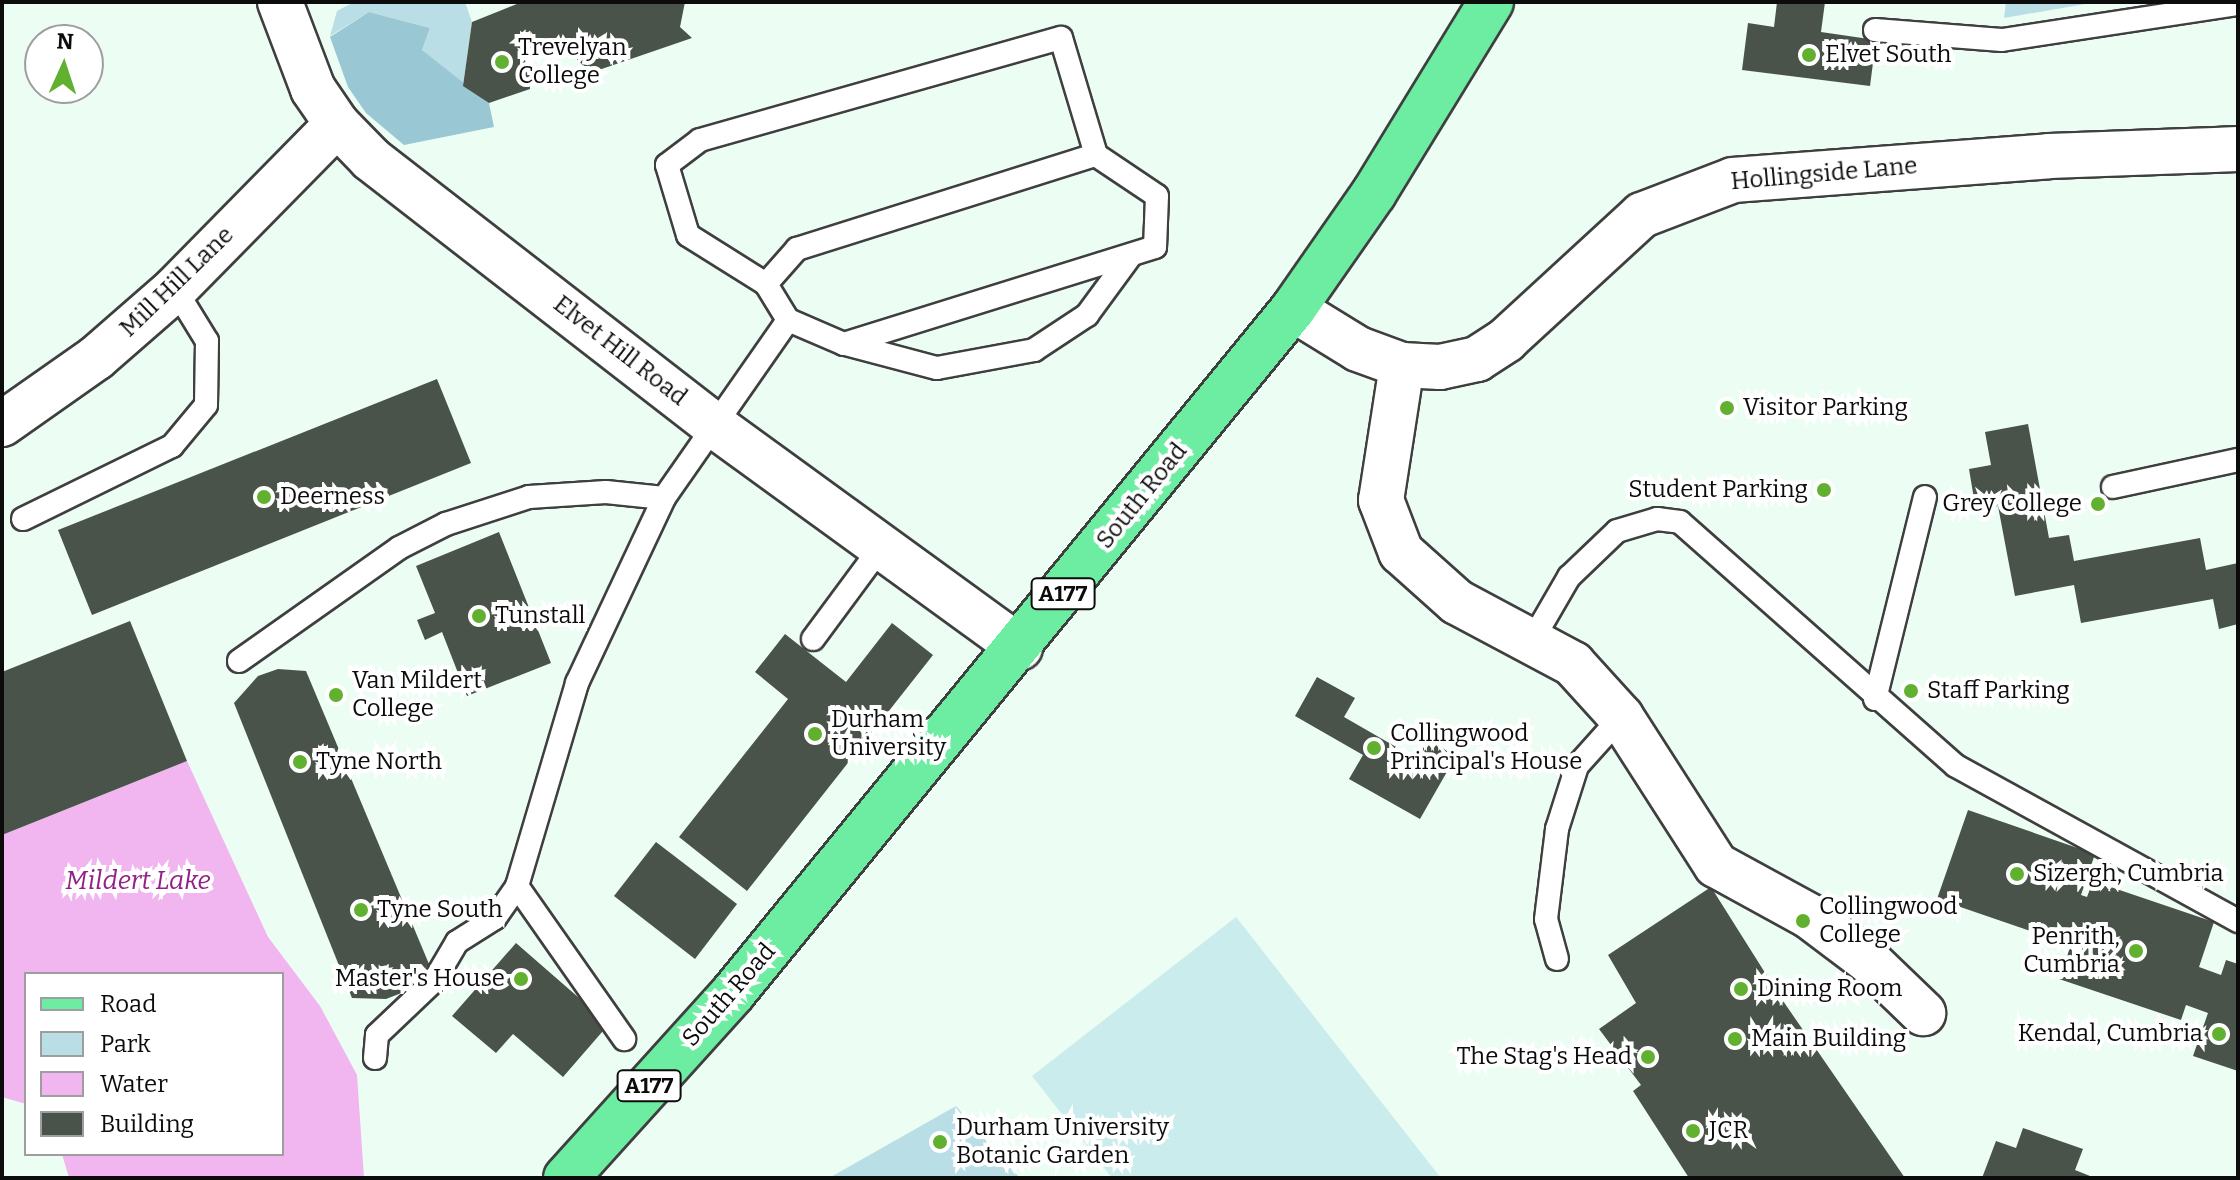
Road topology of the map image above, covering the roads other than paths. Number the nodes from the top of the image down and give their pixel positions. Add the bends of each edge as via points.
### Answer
1 (1491, 2) edge
2 (287, 3) edge
3 (2238, 4) edge
4 (1875, 30) dead end
5 (337, 124) junction
6 (2238, 149) edge
7 (1096, 155) junction
8 (1131, 255) junction
9 (766, 284) junction
10 (175, 289) junction
11 (1293, 309) junction
12 (788, 320) junction
13 (844, 344) junction
14 (1402, 365) junction
15 (2, 424) edge
16 (715, 426) junction
17 (2238, 460) edge
18 (2113, 487) dead end
19 (1925, 497) dead end
20 (664, 498) junction
21 (23, 519) dead end
22 (881, 547) junction
23 (813, 639) dead end
24 (1533, 639) junction
25 (1020, 648) junction
26 (239, 661) dead end
27 (1875, 699) junction
28 (1621, 717) junction
29 (517, 886) junction
30 (2238, 921) edge
31 (1557, 959) dead end
32 (1923, 1013) dead end
33 (624, 1039) dead end
34 (375, 1058) dead end
35 (566, 1178) edge

1 - 11 main road, South Road / A177 via 1374,193
2 - 5 street, Elvet Hill Road via 313,89
3 - 4 lane via 2002,40
5 - 10 street, Mill Hill Lane
5 - 16 street, Elvet Hill Road via 421,199
6 - 14 street, Hollingside Lane via 2049,156 1733,180 1642,215 1506,340 1477,359 1440,367
7 - 8 lane via 1157,196 1155,247
7 - 9 lane via 797,249
7 - 9 lane via 1061,38 700,140 667,165 688,235
8 - 13 lane
8 - 13 lane via 1087,315 1034,350 937,368
9 - 12 lane
10 - 15 street, Mill Hill Lane via 96,358
10 - 21 lane via 207,341 206,405 172,446
11 - 14 street, Hollingside Lane via 1358,349
11 - 25 main road, South Road / A177
12 - 13 lane
12 - 16 lane
14 - 24 street via 1383,470 1381,500 1390,529 1401,552 1429,581 1457,602
16 - 20 lane
16 - 22 street, Elvet Hill Road
17 - 18 lane
19 - 27 lane
20 - 26 lane via 606,492 529,497 446,524 399,548
20 - 29 lane via 577,683
22 - 23 lane
22 - 25 street, Elvet Hill Road
24 - 27 lane via 1569,577 1617,531 1657,519 1680,522
24 - 28 street via 1573,664
25 - 35 main road, South Road / A177 via 733,993
27 - 30 lane via 1956,766
28 - 31 lane via 1577,766 1557,829 1546,919
28 - 32 street via 1716,865 1809,916 1870,962
29 - 33 lane
29 - 34 lane via 495,918 457,942 434,981 377,1035

